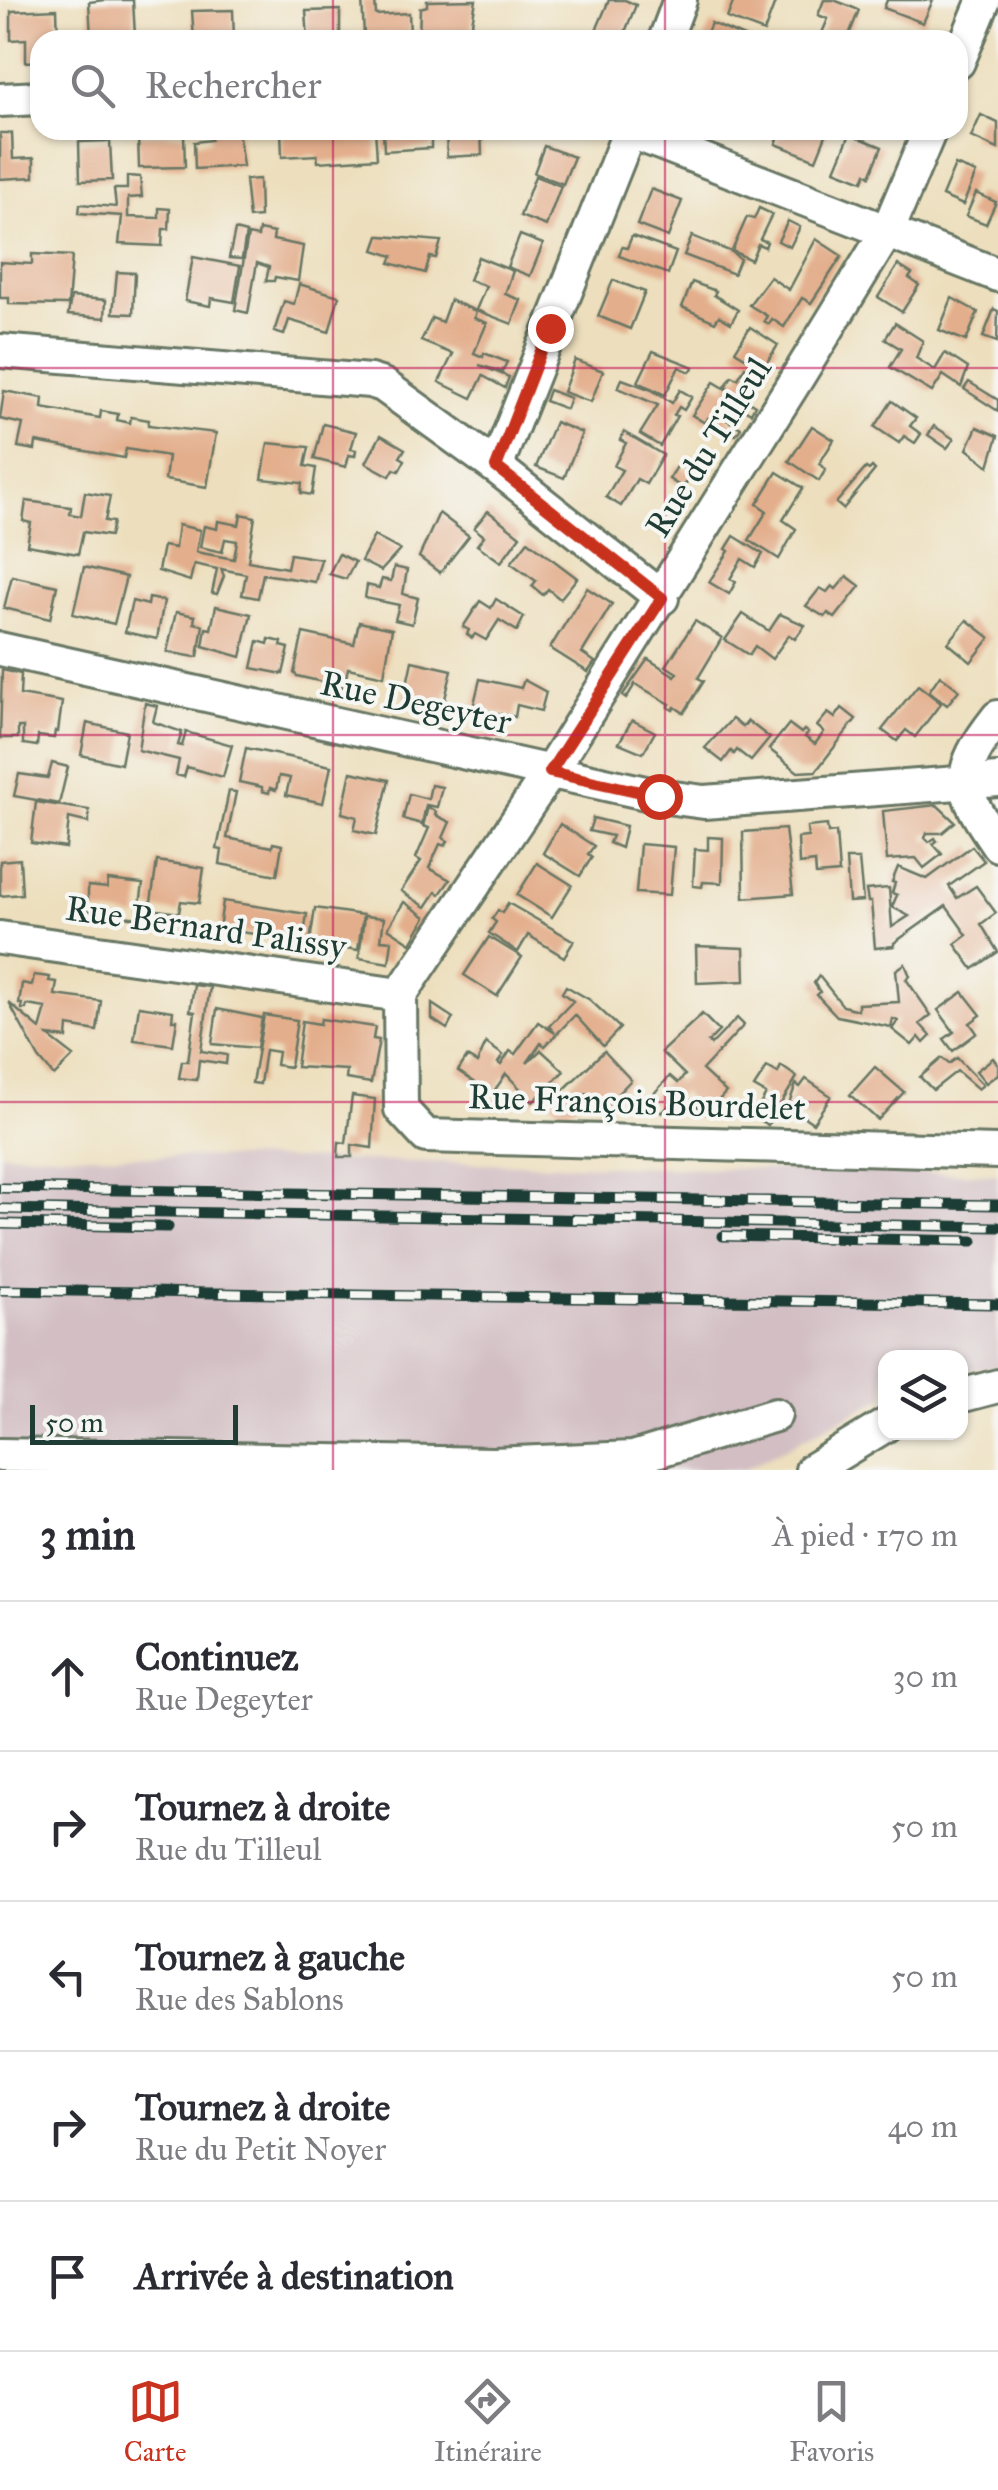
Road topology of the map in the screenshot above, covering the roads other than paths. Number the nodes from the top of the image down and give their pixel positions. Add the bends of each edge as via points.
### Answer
1 (680, 0) edge
2 (984, 0) edge
3 (669, 30) edge
4 (968, 38) edge
5 (30, 98) edge
6 (0, 100) edge
7 (625, 140) edge
8 (655, 140) edge
9 (926, 140) edge
10 (888, 230) junction
11 (998, 275) edge
12 (0, 350) edge
13 (496, 467) junction
14 (662, 598) junction
15 (0, 649) edge
16 (998, 717) edge
17 (550, 772) junction
18 (982, 781) edge
19 (998, 846) edge
20 (0, 938) edge
21 (400, 995) junction
22 (998, 1152) edge
23 (998, 1386) edge
24 (968, 1394) edge
25 (776, 1415) dead end
26 (878, 1430) edge
27 (0, 1455) edge
28 (812, 1470) edge

1 - 3 street
2 - 4 street
5 - 6 street
7 - 13 street
8 - 10 street
9 - 10 street, Rue du Tilleul
10 - 11 street
10 - 14 street, Rue du Tilleul
12 - 13 street via 370,381
13 - 14 street
14 - 17 street, Rue du Tilleul
15 - 17 street, Rue Degeyter
16 - 18 street via 977,744
17 - 18 street, Rue Degeyter via 704,802
17 - 21 street, Rue du Tilleul
18 - 19 street via 968,800
20 - 21 street, Rue Bernard Palissy
21 - 22 street, Rue François Bourdelet via 401,1109 426,1136
23 - 24 street
25 - 27 street via 633,1458 493,1464
26 - 28 street

